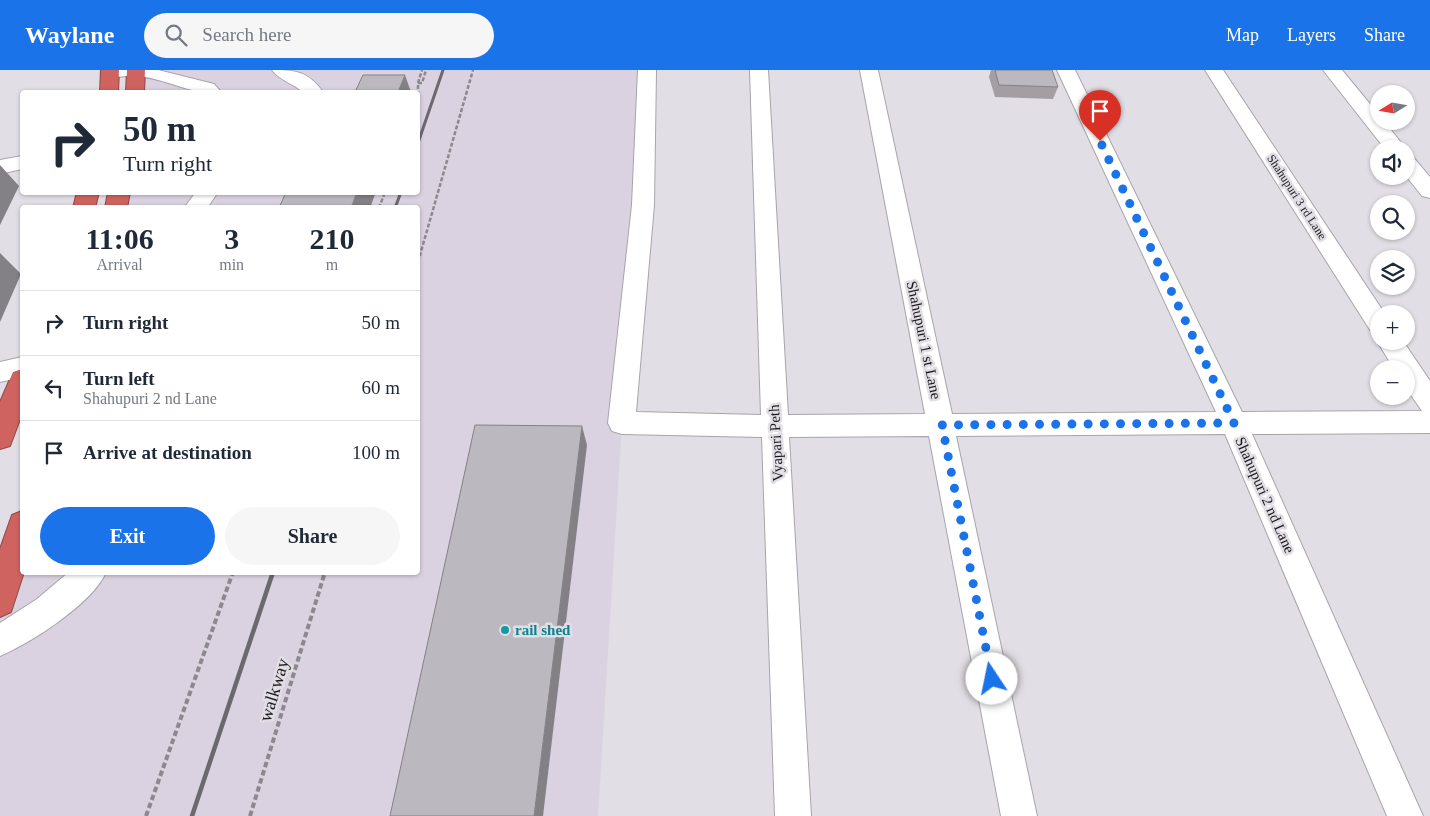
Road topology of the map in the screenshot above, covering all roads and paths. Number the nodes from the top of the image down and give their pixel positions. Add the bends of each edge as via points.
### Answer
1 (136, 70) edge
2 (281, 70) edge
3 (422, 70) edge
4 (426, 70) edge
5 (473, 70) edge
6 (647, 70) edge
7 (758, 70) edge
8 (869, 70) edge
9 (1066, 70) edge
10 (1214, 70) edge
11 (1332, 70) edge
12 (110, 71) edge
13 (418, 83) junction
14 (109, 90) edge
15 (135, 90) edge
16 (209, 90) edge
17 (311, 90) edge
18 (418, 90) edge
19 (1389, 140) edge
20 (20, 164) edge
21 (0, 167) edge
22 (1415, 173) edge
23 (1430, 191) edge
24 (206, 195) edge
25 (197, 205) edge
26 (420, 255) edge
27 (1370, 310) edge
28 (1396, 350) edge
29 (20, 367) edge
30 (0, 372) edge
31 (20, 384) edge
32 (1430, 404) edge
33 (1430, 422) edge
34 (1234, 423) junction
35 (942, 425) junction
36 (775, 426) junction
37 (0, 438) edge
38 (13, 542) edge
39 (88, 575) edge
40 (232, 575) edge
41 (324, 575) edge
42 (0, 602) edge
43 (0, 640) edge
44 (146, 816) edge
45 (250, 816) edge
46 (793, 816) edge
47 (1019, 816) edge
48 (1405, 816) edge

1 - 12 street
1 - 15 highway
1 - 16 street
2 - 17 street
3 - 13 path
4 - 13 path via 422,83
5 - 26 path
6 - 36 street via 643,205 622,422
7 - 36 street, Vyapari Peth
8 - 35 street, Shahupuri 1 st Lane
9 - 34 street, Shahupuri 2 nd Lane
10 - 27 street, Shahupuri 3 rd Lane
11 - 19 street
12 - 14 highway
13 - 18 path
20 - 21 street
22 - 23 street
24 - 25 street
28 - 32 street
29 - 30 street
31 - 37 highway
33 - 34 street
34 - 35 street
34 - 48 street, Shahupuri 2 nd Lane
35 - 36 street
35 - 47 street, Shahupuri 1 st Lane
36 - 46 street, Vyapari Peth
38 - 42 highway
39 - 43 street via 64,599
40 - 44 path
41 - 45 path, walkway

